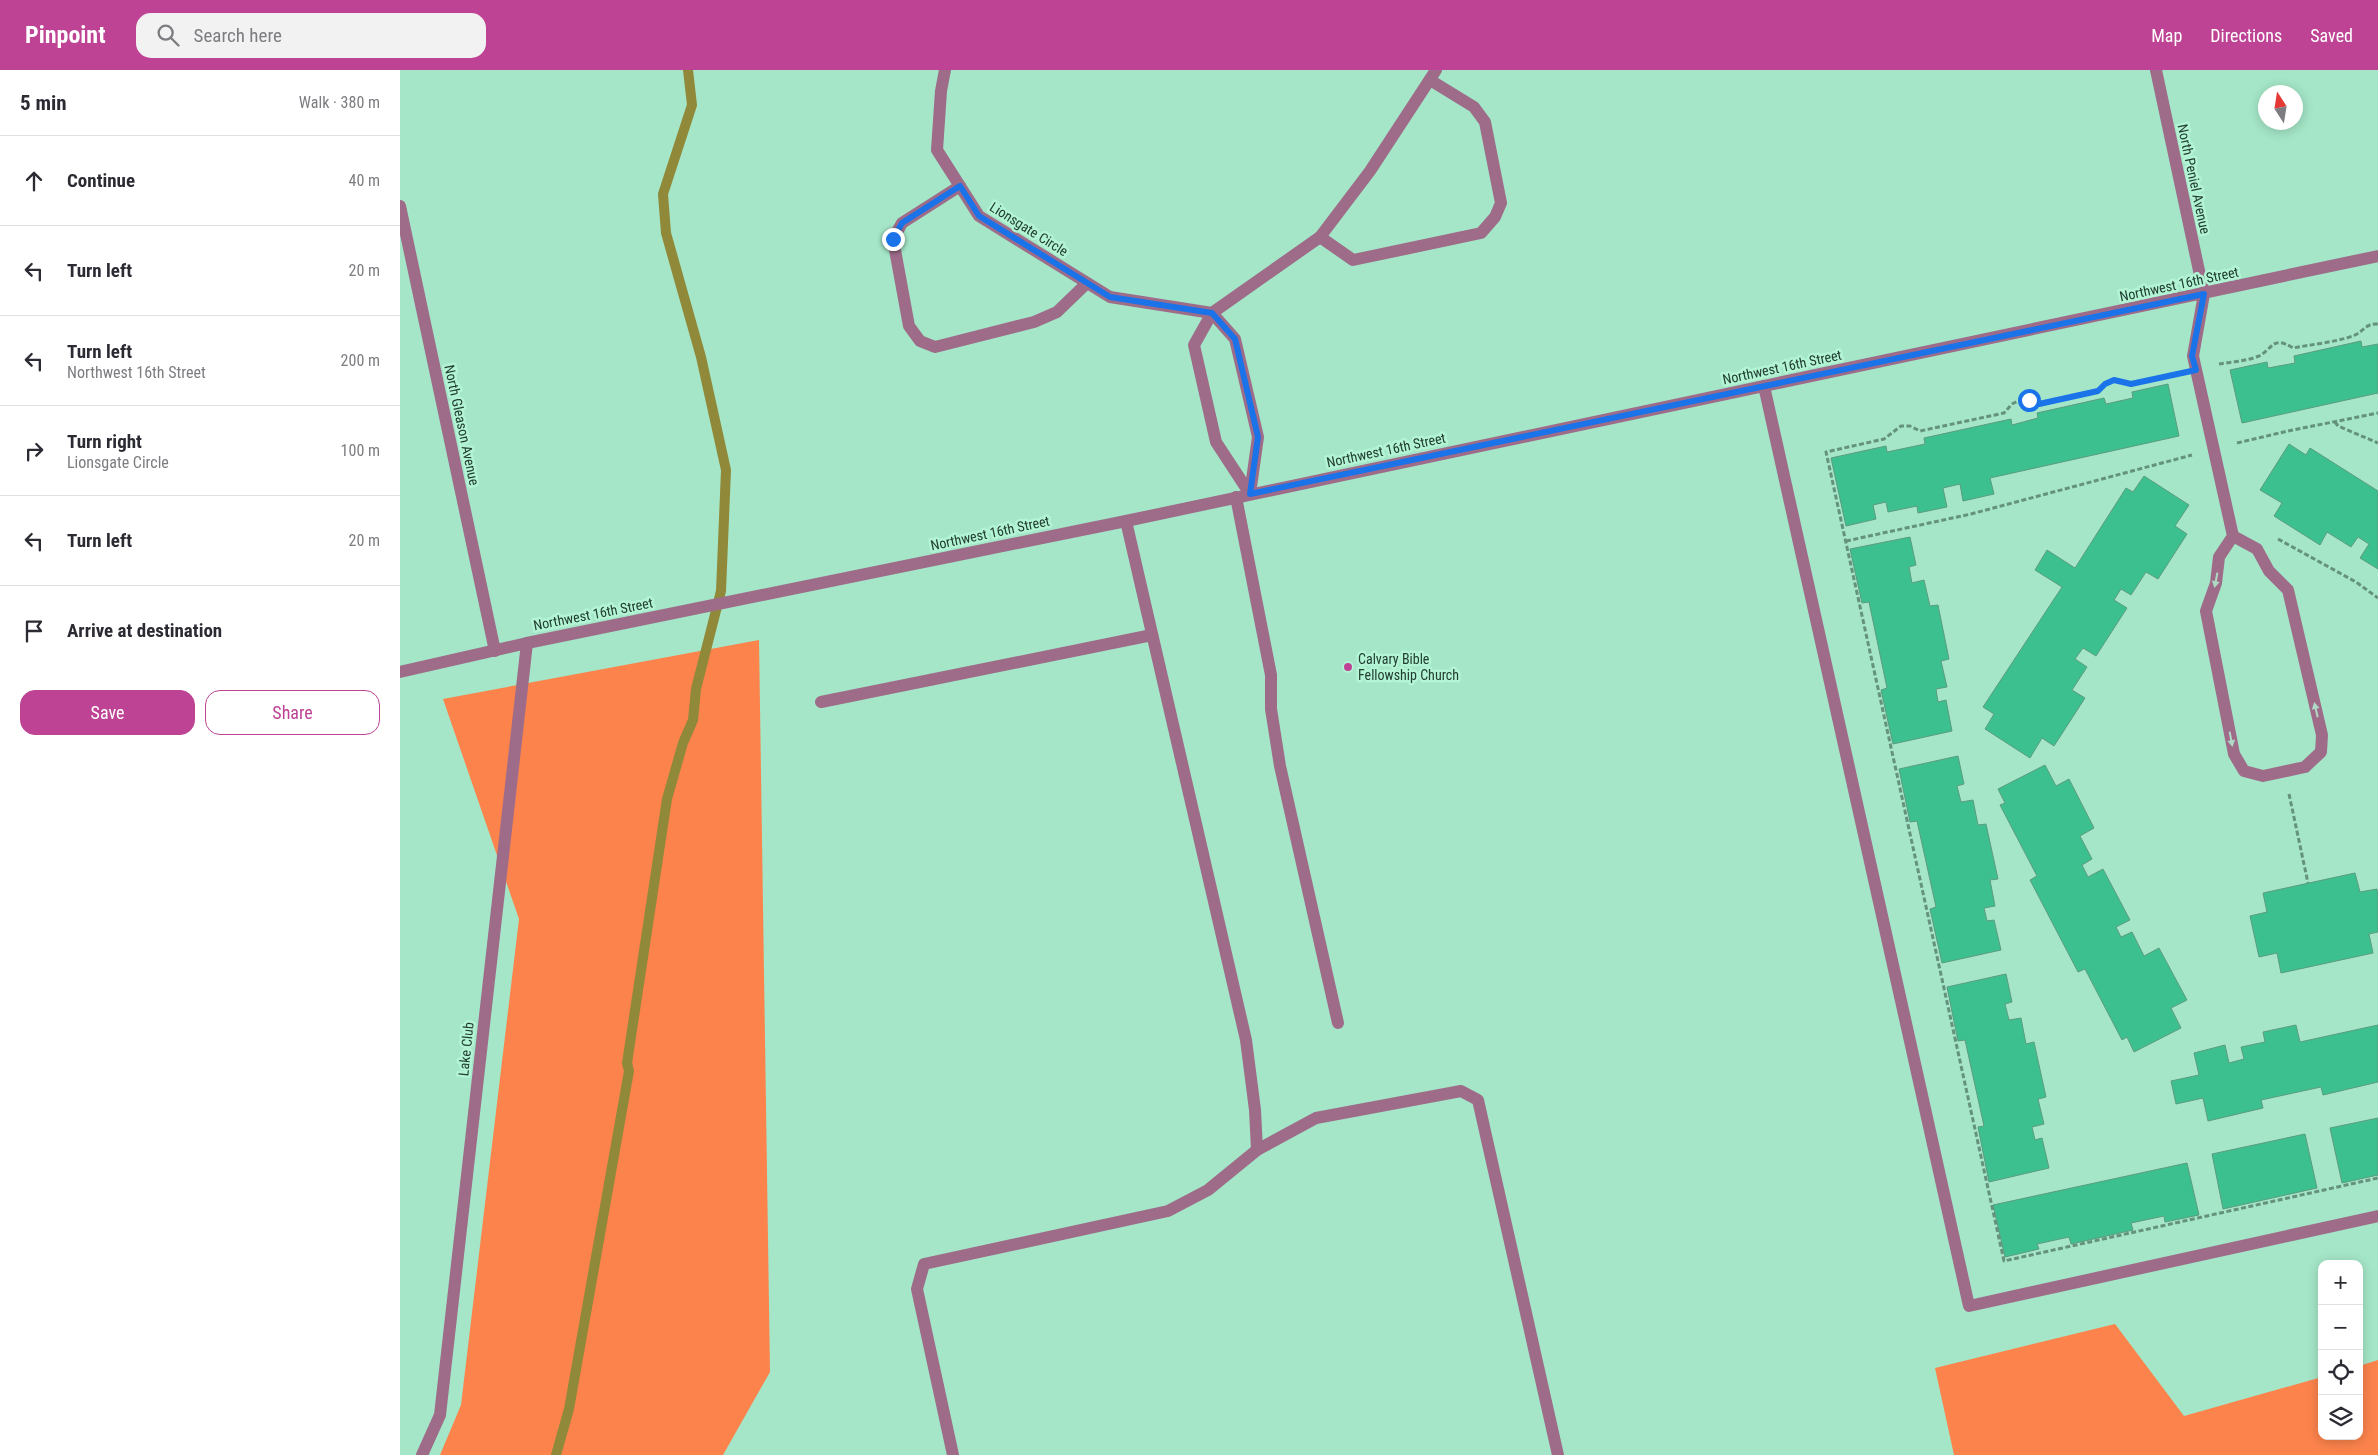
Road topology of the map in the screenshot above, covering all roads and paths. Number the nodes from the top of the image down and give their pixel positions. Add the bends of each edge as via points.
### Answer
1 (945, 70) edge
2 (2156, 70) edge
3 (1433, 75) edge
4 (960, 186) junction
5 (400, 206) edge
6 (1320, 237) junction
7 (2378, 256) edge
8 (1087, 283) junction
9 (2204, 294) junction
10 (1212, 313) junction
11 (2378, 324) edge
12 (2196, 370) junction
13 (1764, 386) junction
14 (2378, 414) edge
15 (2335, 422) junction
16 (2378, 443) edge
17 (2214, 449) junction
18 (1250, 494) junction
19 (1236, 497) junction
20 (1126, 521) junction
21 (2233, 536) junction
22 (1846, 541) junction
23 (2249, 544) junction
24 (2378, 598) edge
25 (1152, 635) junction
26 (527, 643) junction
27 (495, 651) junction
28 (400, 672) edge
29 (821, 702) dead end
30 (2284, 771) junction
31 (2308, 883) dead end
32 (1338, 1023) dead end
33 (1257, 1150) junction
34 (2378, 1178) edge
35 (2378, 1216) edge
36 (422, 1455) edge
37 (953, 1455) edge
38 (1558, 1455) edge

1 - 4 street, Lionsgate Circle via 937,150
2 - 9 street, North Peniel Avenue
3 - 6 street via 1370,171
3 - 6 street via 1474,107 1484,122 1501,203 1496,217 1481,233 1353,260
4 - 8 street, Lionsgate Circle via 979,216
4 - 8 street via 902,223 893,239 909,326 920,341 935,347 1034,322 1057,312
5 - 27 street, North Gleason Avenue
6 - 10 street
7 - 9 street, Northwest 16th Street
8 - 10 street, Lionsgate Circle via 1110,297
9 - 12 street via 2192,356
9 - 13 street, Northwest 16th Street
10 - 18 street via 1235,339 1258,437
10 - 18 street via 1194,345 1216,442
11 - 12 path via 2372,323 2356,335 2293,348 2277,343 2266,348 2260,356
12 - 17 street
12 - 22 path via 2131,384 2114,380 2098,391 2039,404 2020,400 2004,413 1920,430 1901,426 1884,439 1826,452
13 - 18 street, Northwest 16th Street
13 - 35 street via 1969,1306
14 - 15 path
15 - 16 path
15 - 17 path
17 - 21 street
17 - 22 path via 1971,514
18 - 19 street, Northwest 16th Street
19 - 20 street, Northwest 16th Street
19 - 32 street via 1271,675 1271,709 1280,766
20 - 25 street
20 - 26 street, Northwest 16th Street
21 - 23 street
21 -> 30 street via 2219,556 2216,583 2206,611 2234,754 2244,771 2263,776
22 - 34 path via 2004,1261
23 - 24 path via 2260,538 2284,540
30 -> 23 street via 2305,767 2322,752 2322,735 2288,590 2269,571 2257,548
25 - 29 street
25 - 33 street via 1246,1040 1256,1110
26 - 27 street, Northwest 16th Street
26 - 36 street, Lake Club via 440,1415
27 - 28 street, Northwest 16th Street
30 - 31 path
33 - 37 street via 1208,1190 1168,1211 924,1264 918,1289
33 - 38 street via 1316,1118 1461,1091 1478,1100

